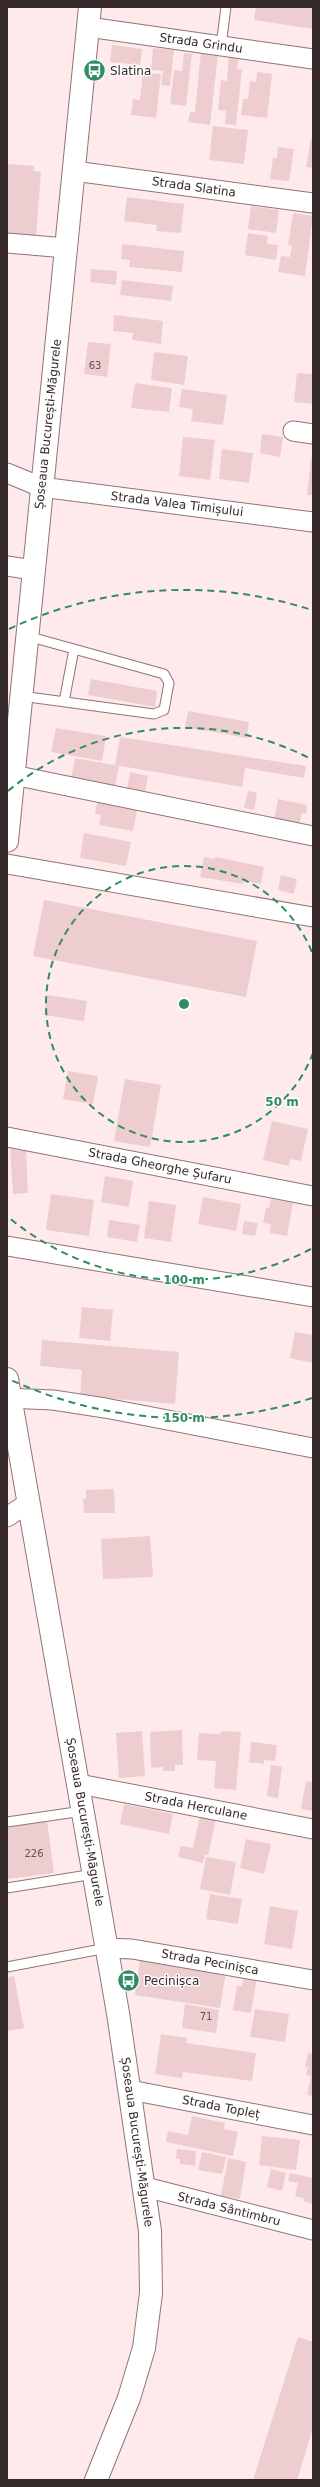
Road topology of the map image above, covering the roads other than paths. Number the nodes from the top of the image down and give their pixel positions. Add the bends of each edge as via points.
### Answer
1 (226, 7) edge
2 (89, 17) edge
3 (221, 46) junction
4 (313, 59) edge
5 (74, 171) junction
6 (313, 203) edge
7 (7, 243) edge
8 (66, 248) junction
9 (293, 431) dead end
10 (313, 434) edge
11 (7, 473) edge
12 (41, 487) junction
13 (313, 522) edge
14 (7, 566) edge
15 (33, 570) junction
16 (26, 636) junction
17 (74, 649) junction
18 (21, 696) junction
19 (64, 702) junction
20 (13, 775) junction
21 (9, 799) edge
22 (313, 836) edge
23 (7, 841) edge
24 (7, 864) edge
25 (313, 917) edge
26 (7, 1137) edge
27 (313, 1196) edge
28 (7, 1246) edge
29 (313, 1297) edge
30 (8, 1392) edge
31 (313, 1448) edge
32 (28, 1503) junction
33 (7, 1517) edge
34 (79, 1784) junction
35 (83, 1811) junction
36 (7, 1822) edge
37 (313, 1829) edge
38 (94, 1874) junction
39 (7, 1888) edge
40 (107, 1948) junction
41 (7, 1967) edge
42 (313, 1980) edge
43 (130, 2090) junction
44 (313, 2125) edge
45 (145, 2187) junction
46 (313, 2230) edge
47 (96, 2480) edge

1 - 3 lane
2 - 3 street, Strada Grindu
2 - 5 main road, Șoseaua București-Măgurele
3 - 4 street, Strada Grindu
5 - 6 street, Strada Slatina
5 - 8 main road, Șoseaua București-Măgurele
7 - 8 street
8 - 12 main road, Șoseaua București-Măgurele
9 - 10 street
11 - 12 street, Strada Valea Timișului
12 - 13 street, Strada Valea Timișului
12 - 15 main road, Șoseaua București-Măgurele
14 - 15 street
15 - 16 main road, Șoseaua București-Măgurele
16 - 17 lane
16 - 18 main road, Șoseaua București-Măgurele
17 - 19 lane
17 - 19 lane via 164,674 169,683 164,710 154,714
18 - 19 lane
18 - 20 main road, Șoseaua București-Măgurele
20 - 21 main road, Șoseaua București-Măgurele
20 - 22 street
21 - 23 main road, Șoseaua București-Măgurele
24 - 25 street
26 - 27 street, Strada Gheorghe Șufaru
28 - 29 street
30 - 31 street
30 - 32 main road, Șoseaua București-Măgurele
32 - 33 street
32 - 34 main road, Șoseaua București-Măgurele
34 - 35 main road, Șoseaua București-Măgurele
34 - 37 street, Strada Herculane
35 - 36 lane
35 - 38 main road, Șoseaua București-Măgurele
38 - 39 lane
38 - 40 main road, Șoseaua București-Măgurele
40 - 41 lane
40 - 42 street, Strada Pecinișca via 132,1949
40 - 43 main road, Șoseaua București-Măgurele
43 - 44 street, Strada Topleț
43 - 45 main road, Șoseaua București-Măgurele
45 - 46 street, Strada Sântimbru
45 - 47 main road, Șoseaua București-Măgurele via 152,2267 148,2325 138,2371

